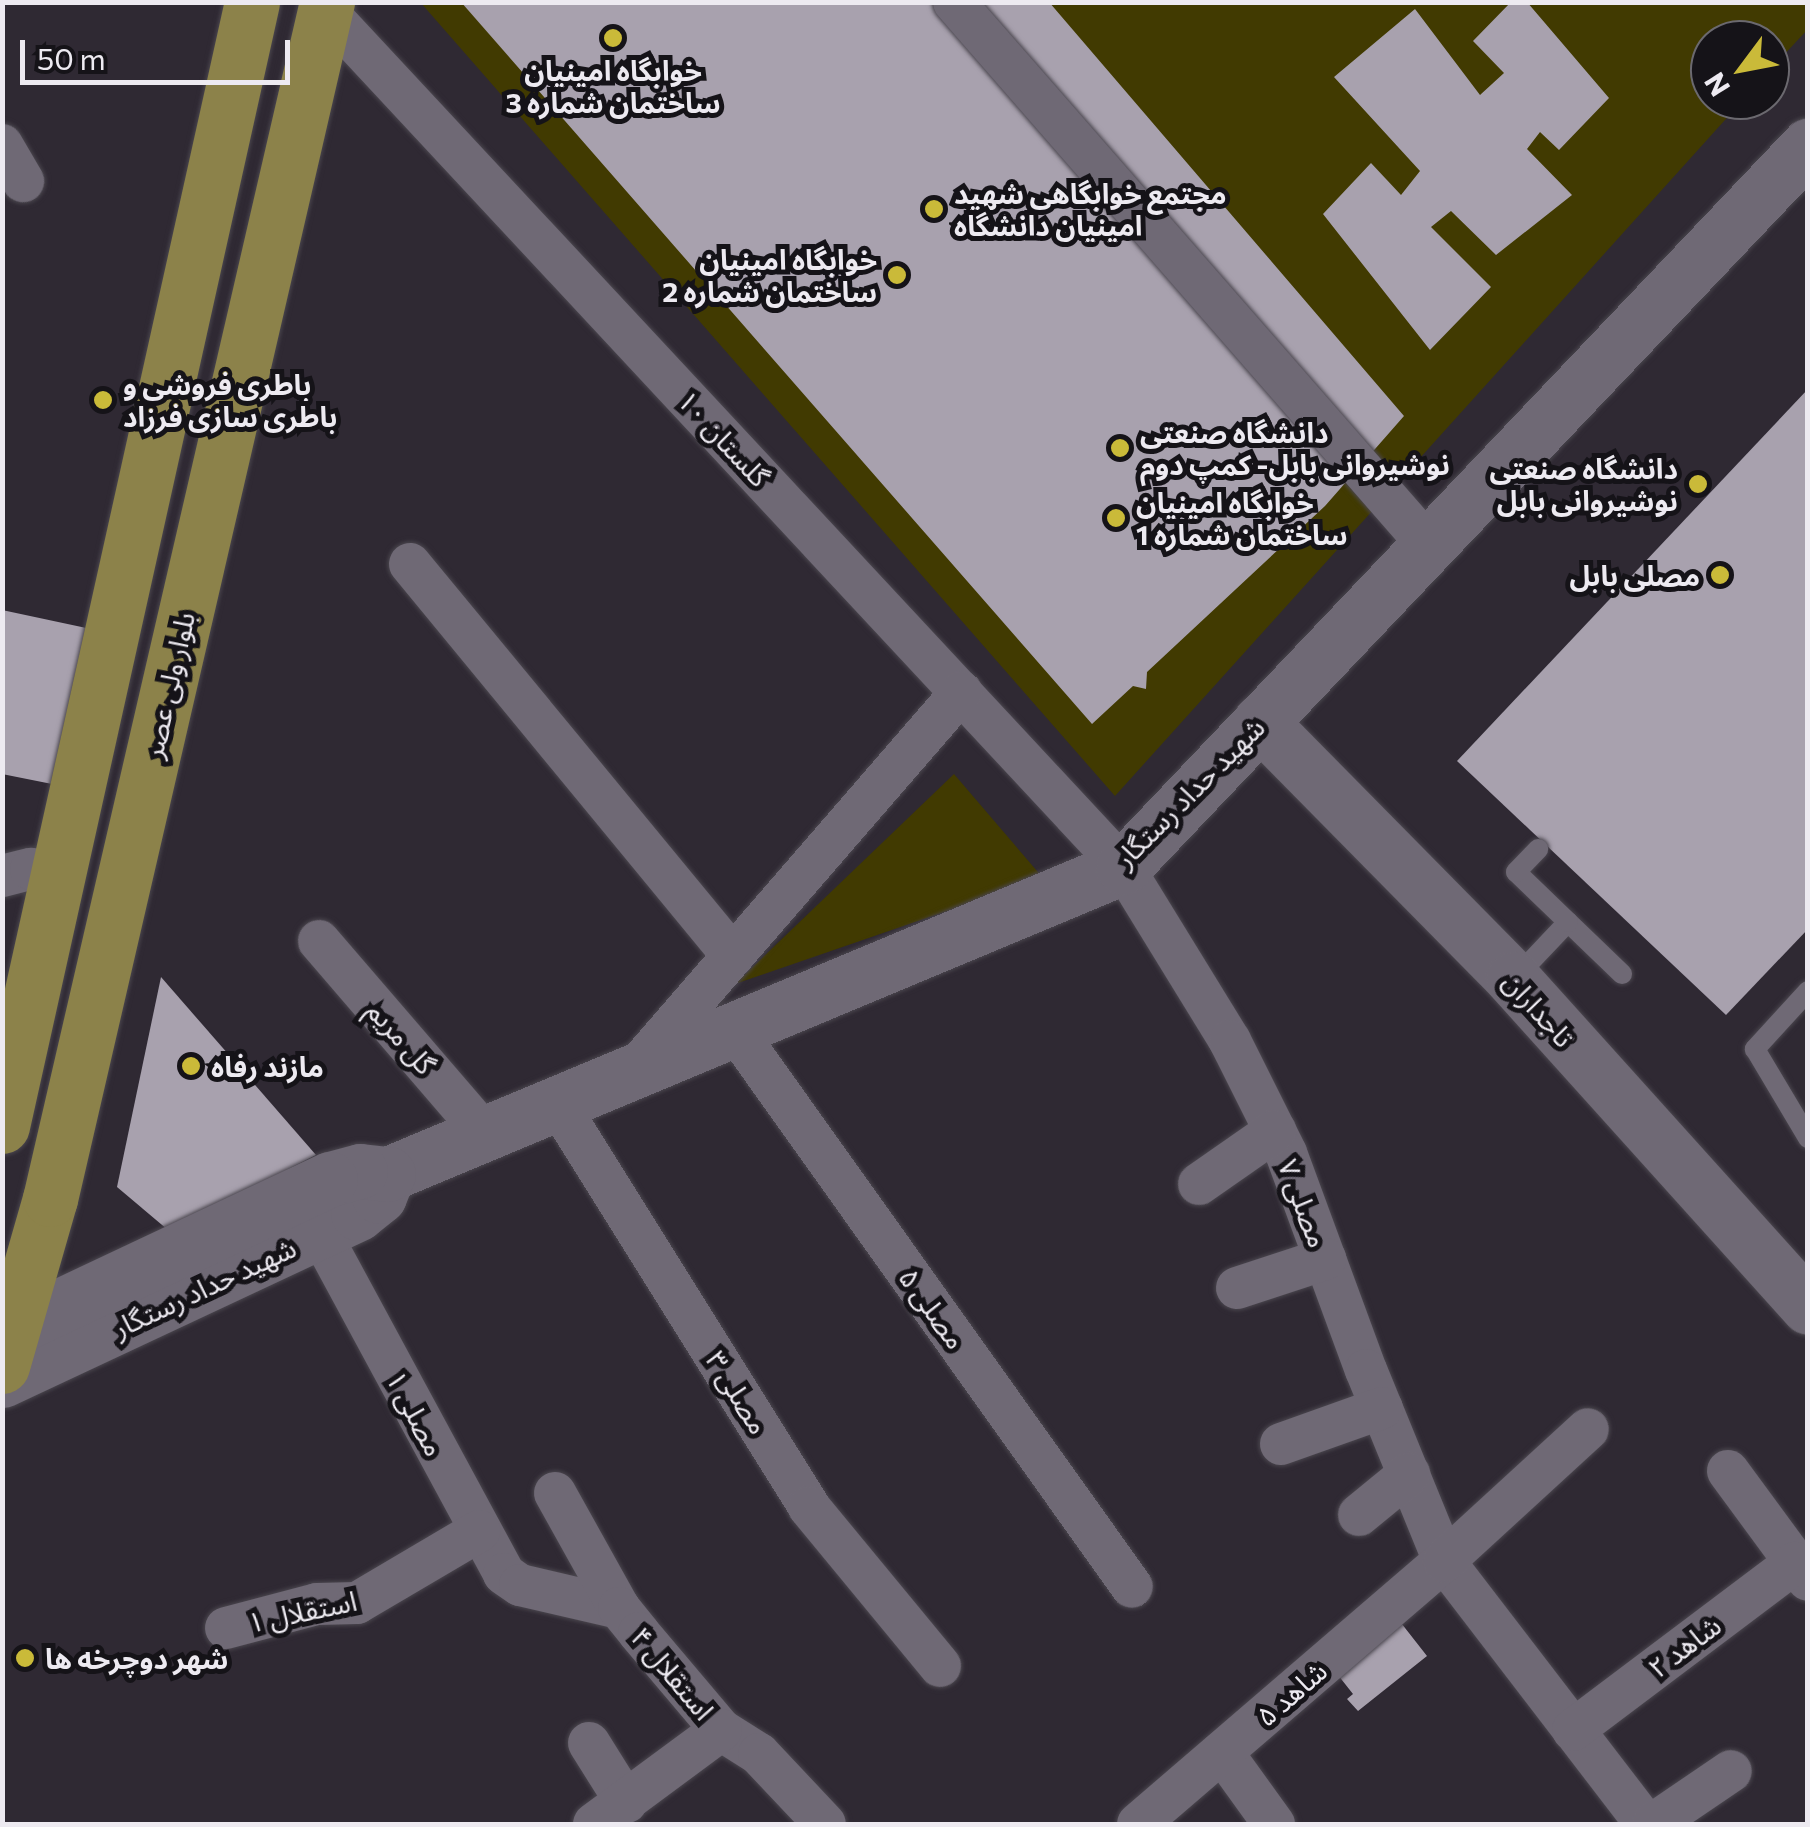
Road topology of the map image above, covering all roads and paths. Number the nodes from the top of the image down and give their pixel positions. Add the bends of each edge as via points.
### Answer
1 (252, 2) edge
2 (954, 2) edge
3 (326, 6) edge
4 (1808, 146) edge
5 (1428, 545) junction
6 (410, 564) dead end
7 (961, 692) junction
8 (1260, 722) junction
9 (1538, 849) dead end
10 (1123, 866) junction
11 (2, 876) edge
12 (61, 879) junction
13 (1568, 922) junction
14 (319, 941) dead end
15 (733, 956) junction
16 (1622, 974) dead end
17 (1513, 979) junction
18 (1808, 991) edge
19 (734, 1029) junction
20 (632, 1072) junction
21 (557, 1103) junction
22 (2, 1126) edge
23 (1275, 1131) junction
24 (485, 1134) junction
25 (1808, 1138) edge
26 (388, 1174) junction
27 (1199, 1184) dead end
28 (320, 1233) junction
29 (1325, 1259) junction
30 (1236, 1288) dead end
31 (1808, 1306) edge
32 (4, 1346) edge
33 (1382, 1408) junction
34 (1588, 1429) dead end
35 (1281, 1444) dead end
36 (1728, 1471) dead end
37 (1409, 1474) junction
38 (555, 1493) dead end
39 (1359, 1515) dead end
40 (479, 1531) junction
41 (1444, 1560) junction
42 (1801, 1571) edge
43 (1132, 1587) dead end
44 (619, 1608) junction
45 (226, 1628) dead end
46 (940, 1666) dead end
47 (722, 1730) junction
48 (1573, 1730) junction
49 (589, 1743) dead end
50 (1222, 1752) junction
51 (1731, 1771) dead end
52 (610, 1813) edge
53 (825, 1824) edge
54 (1138, 1824) edge
55 (1274, 1824) edge
56 (1650, 1824) edge

1 - 12 main road
2 - 5 street
3 - 7 street, گلستان ۱۰
3 - 32 main road, بلوار ولی عصر via 50,1199
4 - 5 main road, شهید حداد رستگار
5 - 8 main road, شهید حداد رستگار
6 - 15 street
7 - 10 street, گلستان ۱۰
7 - 15 street
8 - 10 main road, شهید حداد رستگار
8 - 17 main road, تاجداران
9 - 13 lane via 1516,872
10 - 19 main road, شهید حداد رستگار
10 - 23 street, مصلی ۷ via 1230,1041
11 - 12 street via 30,869
12 - 22 main road
13 - 16 lane
13 - 17 lane
14 - 24 street, گل مریم
15 - 20 street
17 - 31 main road, تاجداران
18 - 25 lane via 1755,1049
19 - 20 main road, شهید حداد رستگار
19 - 43 street, مصلی ۵
20 - 21 main road, شهید حداد رستگار
21 - 24 main road, شهید حداد رستگار
21 - 46 street, مصلی ۳ via 810,1507
23 - 27 street
23 - 29 street, مصلی ۷
24 - 26 main road, شهید حداد رستگار
26 - 28 main road, شهید حداد رستگار via 378,1196 358,1214
26 - 32 main road, شهید حداد رستگار via 330,1179
28 - 32 main road, شهید حداد رستگار
28 - 40 street, مصلی ۱
29 - 30 street
29 - 33 street, مصلی ۷
33 - 35 street
33 - 37 street, مصلی ۷
34 - 41 street, شاهد ۵
36 - 42 street, شاهد ۲
37 - 39 street
37 - 41 street, مصلی ۷
38 - 44 street, استقلال ۴
40 - 44 street, مصلی ۱ via 504,1574 520,1586
40 - 45 street, استقلال ۱ via 357,1604 317,1604
41 - 48 street, مصلی ۷
41 - 50 street, شاهد ۵
42 - 48 street, شاهد ۲
44 - 47 street, استقلال ۴
47 - 52 street
47 - 53 street, استقلال ۴ via 759,1754
48 - 56 street, مصلی ۷
49 - 52 street
50 - 54 street, شاهد ۵
50 - 55 street
51 - 56 street

